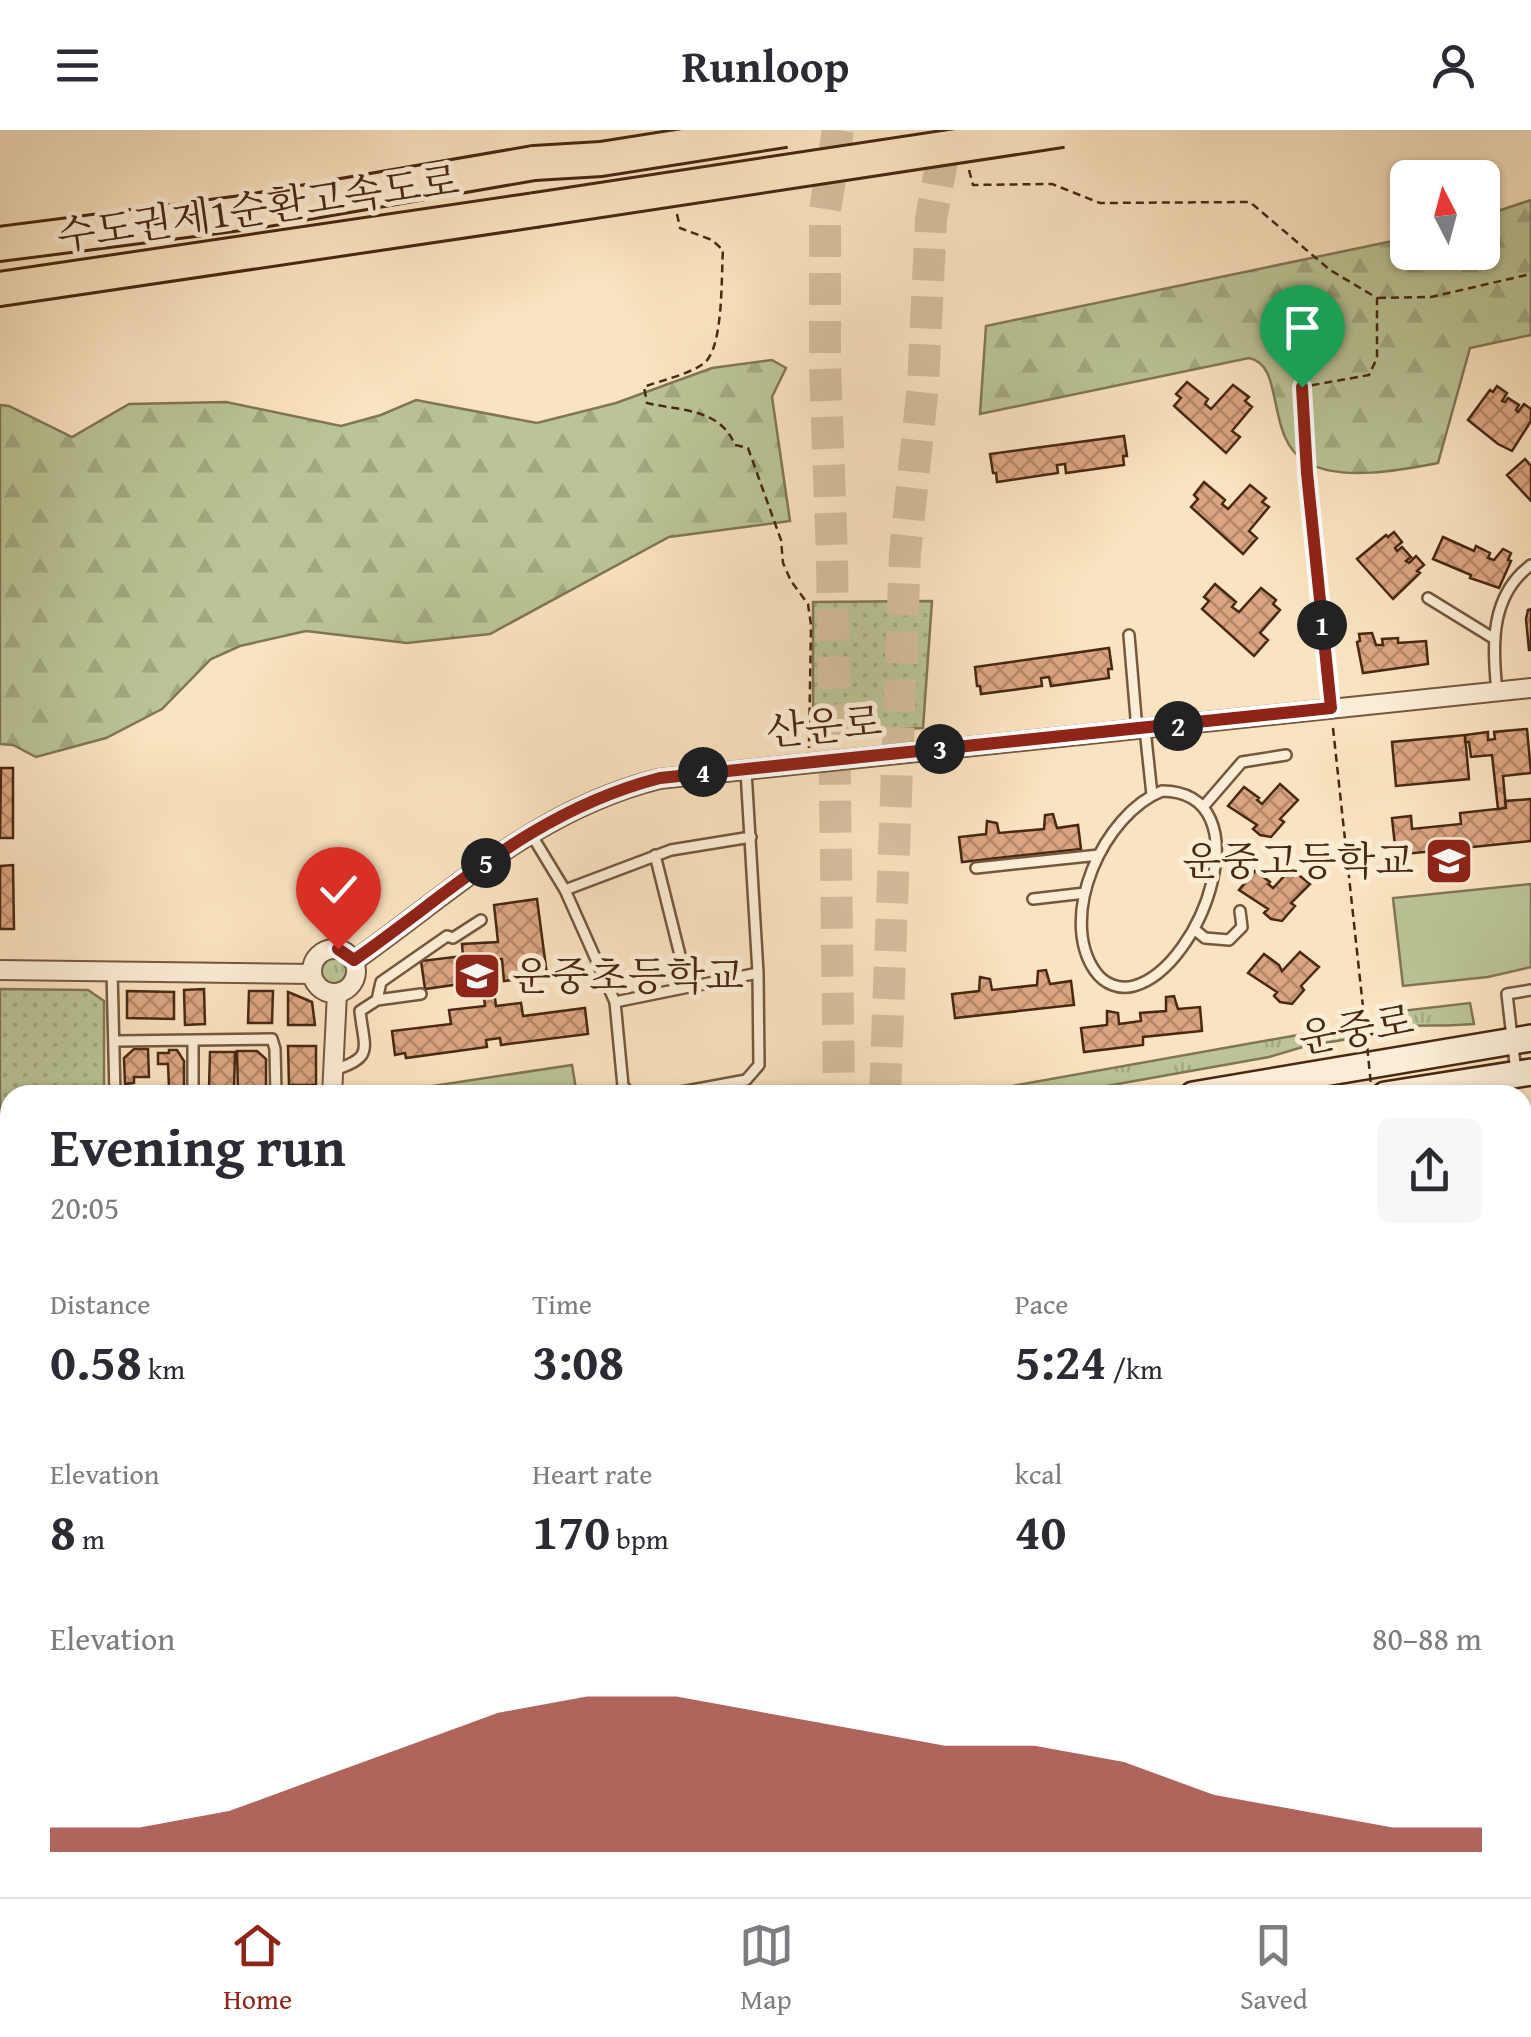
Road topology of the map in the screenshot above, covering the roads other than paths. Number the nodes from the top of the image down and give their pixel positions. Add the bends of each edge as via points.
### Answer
1 (786, 130) edge
2 (1062, 130) edge
3 (0, 244) edge
4 (0, 289) edge
5 (1531, 565) edge
6 (1428, 598) dead end
7 (1130, 636) dead end
8 (1493, 638) junction
9 (1531, 688) edge
10 (1497, 691) junction
11 (1141, 730) junction
12 (1286, 755) dead end
13 (746, 768) junction
14 (1152, 796) junction
15 (1204, 806) junction
16 (530, 832) junction
17 (751, 837) junction
18 (656, 855) junction
19 (1099, 856) junction
20 (976, 868) dead end
21 (565, 890) junction
22 (1084, 893) junction
23 (1033, 899) dead end
24 (1240, 910) dead end
25 (482, 920) dead end
26 (1194, 929) junction
27 (354, 960) junction
28 (0, 970) edge
29 (112, 970) junction
30 (312, 974) junction
31 (758, 974) junction
32 (688, 987) junction
33 (1531, 990) edge
34 (338, 993) junction
35 (422, 994) dead end
36 (377, 1000) junction
37 (615, 1002) junction
38 (1521, 1039) edge
39 (116, 1041) junction
40 (193, 1041) junction
41 (334, 1070) junction
42 (1524, 1073) edge
43 (116, 1085) edge
44 (193, 1085) edge
45 (276, 1085) edge
46 (333, 1085) edge
47 (622, 1085) edge
48 (719, 1085) edge
49 (1252, 1085) edge
50 (1494, 1085) edge

1 - 3 highway, 수도권제1순환고속도로, bridge
2 - 4 highway, 수도권제1순환고속도로, bridge
5 - 8 lane via 1506,594
6 - 8 lane
7 - 11 lane
8 - 10 lane
9 - 10 street, 산운로
10 - 11 street, 산운로
11 - 13 street, 산운로
11 - 14 lane
12 - 15 lane via 1242,762
13 - 16 street, 산운로 via 636,784
13 - 17 lane
14 - 15 lane via 1172,792
14 - 19 lane via 1126,817
15 - 26 lane via 1214,833 1214,868
16 - 21 lane
16 - 27 street, 산운로
17 - 18 lane
17 - 31 lane
18 - 21 lane
18 - 32 lane
19 - 20 lane
19 - 22 lane
21 - 37 lane
22 - 23 lane
22 - 26 lane via 1084,947 1094,970 1112,985 1151,979
24 - 26 lane via 1242,926 1228,940 1205,938
25 - 36 lane via 381,982
27 - 30 street via 338,949 324,951
27 - 34 street via 354,981
28 - 29 street
29 - 30 street
29 - 39 lane
30 - 34 street via 318,987
31 - 32 lane
31 - 48 lane via 759,1065 746,1080
32 - 37 lane
33 - 38 lane via 1507,994
34 - 41 street
35 - 36 lane
36 - 41 lane via 360,1011 363,1054
37 - 47 lane
38 - 42 lane
38 - 49 main road, 운중로
39 - 40 lane
39 - 43 lane
40 - 44 lane
40 - 45 lane via 272,1040
41 - 46 street
42 - 50 main road, 운중로

